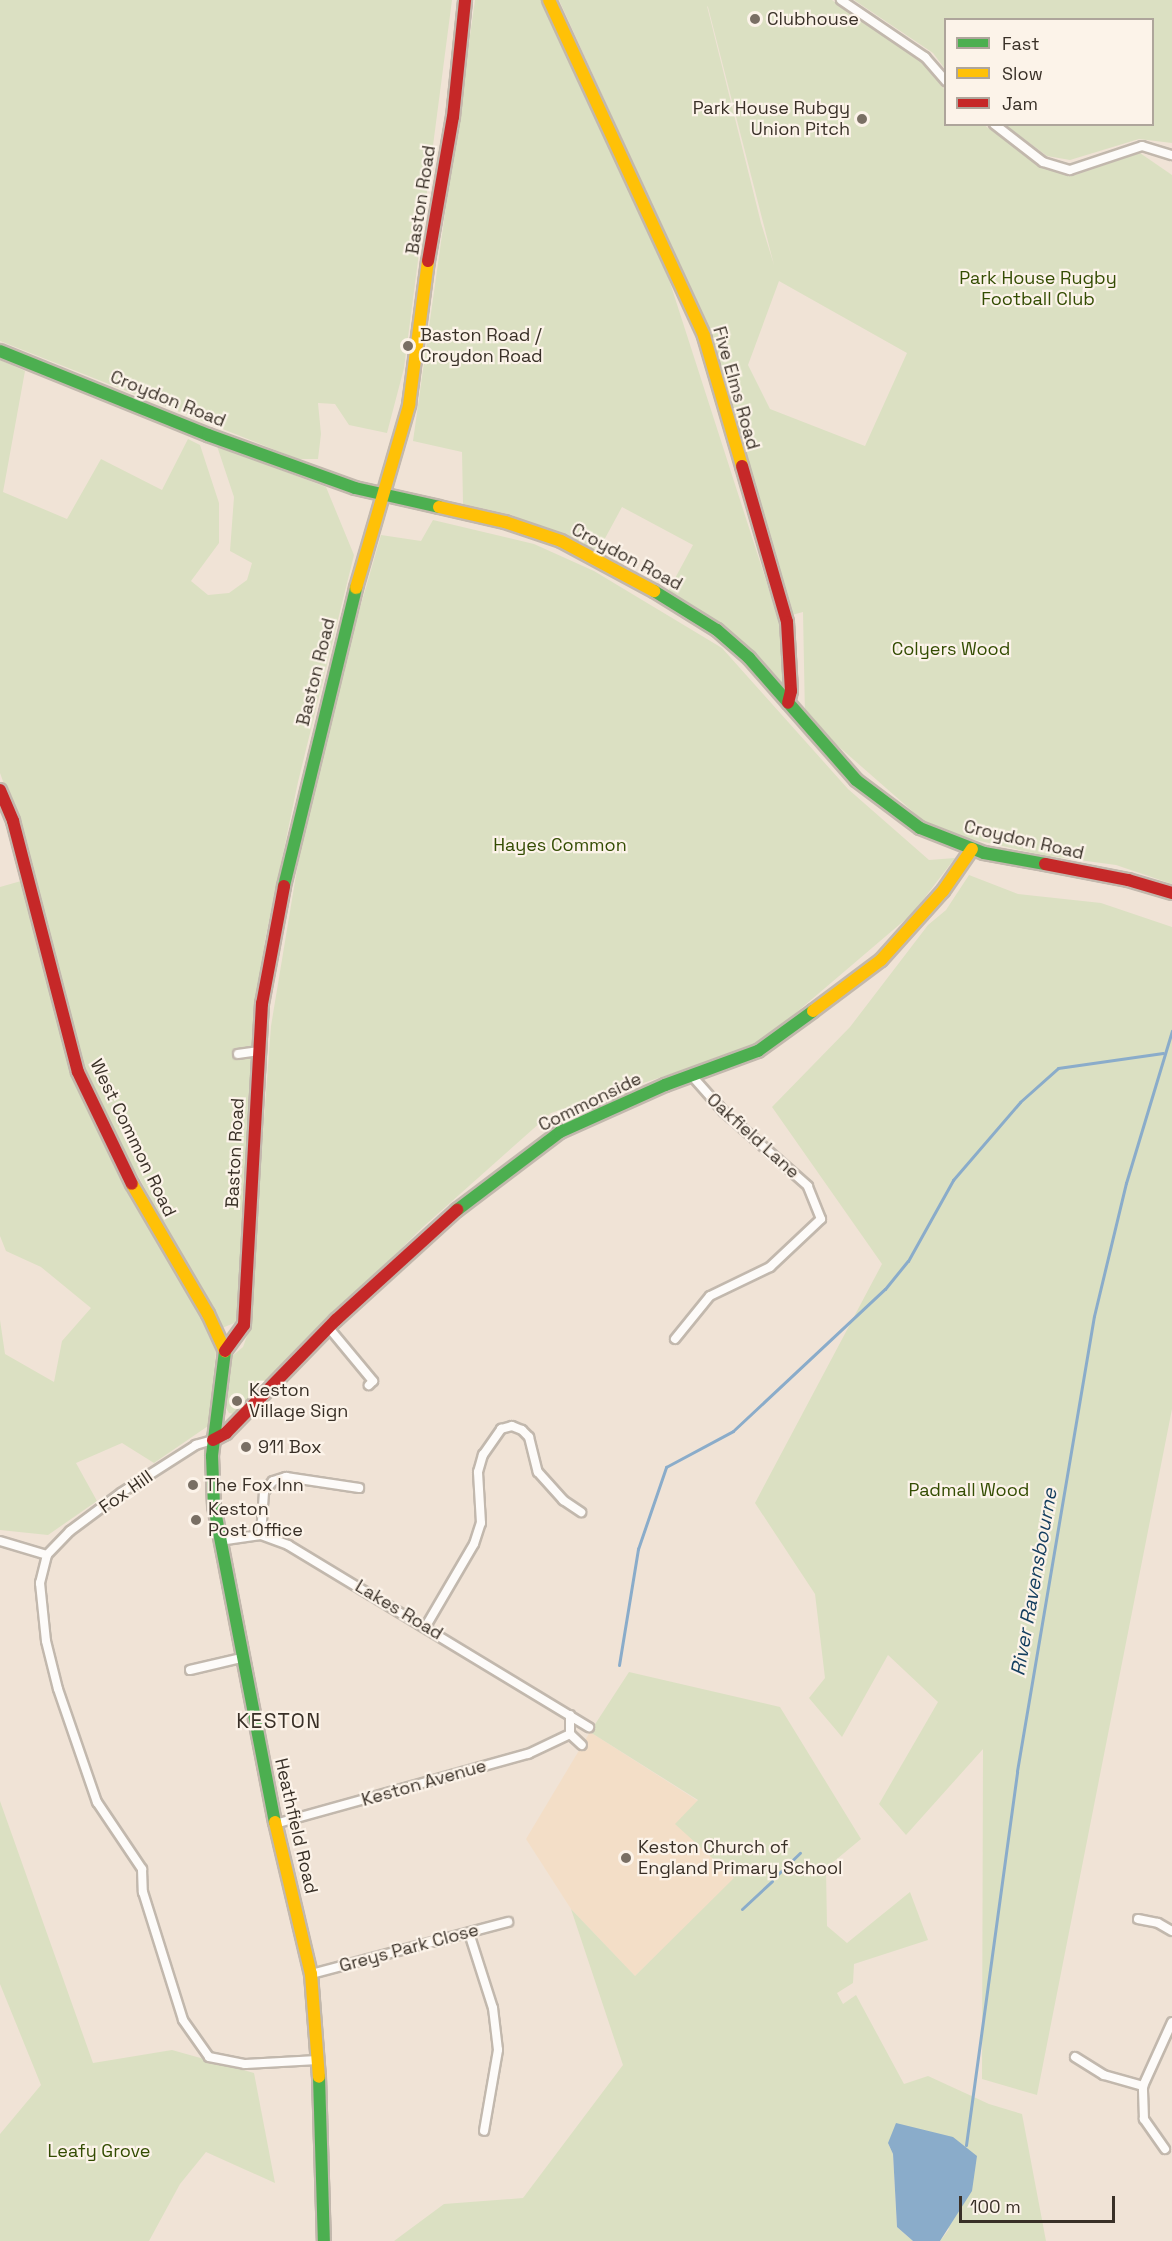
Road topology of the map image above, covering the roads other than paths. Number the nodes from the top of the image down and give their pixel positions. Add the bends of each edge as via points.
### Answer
1 (465, 0) edge
2 (549, 0) edge
3 (841, 0) edge
4 (944, 80) edge
5 (997, 126) edge
6 (1172, 155) edge
7 (0, 351) edge
8 (383, 496) junction
9 (788, 703) junction
10 (0, 790) edge
11 (972, 849) junction
12 (1172, 893) edge
13 (259, 1051) junction
14 (238, 1054) dead end
15 (692, 1076) junction
16 (329, 1328) junction
17 (675, 1339) dead end
18 (225, 1351) junction
19 (369, 1385) dead end
20 (219, 1406) junction
21 (250, 1408) junction
22 (213, 1440) junction
23 (359, 1488) dead end
24 (581, 1512) dead end
25 (261, 1535) junction
26 (0, 1541) edge
27 (219, 1541) junction
28 (47, 1555) junction
29 (426, 1626) junction
30 (241, 1658) junction
31 (190, 1670) dead end
32 (570, 1715) junction
33 (589, 1726) dead end
34 (570, 1734) junction
35 (582, 1745) dead end
36 (274, 1824) junction
37 (1138, 1919) dead end
38 (508, 1922) dead end
39 (1172, 1931) edge
40 (469, 1933) junction
41 (311, 1974) junction
42 (1172, 2022) edge
43 (1075, 2057) dead end
44 (318, 2060) junction
45 (1143, 2086) junction
46 (484, 2132) dead end
47 (1165, 2149) dead end
48 (324, 2241) edge

1 - 8 main road, Baston Road via 453,117 432,233 409,405
2 - 9 main road, Five Elms Road via 704,336 787,622 791,691
3 - 4 street via 925,57
5 - 6 street via 1043,162 1071,170 1142,146
7 - 8 main road, Croydon Road via 208,435
8 - 9 main road, Croydon Road via 521,526 591,556 717,630 749,658
8 - 13 main road, Baston Road via 297,821 276,918
9 - 11 main road, Croydon Road via 840,764 890,809 920,828
10 - 18 main road, West Common Road via 13,821 78,1072 139,1198 208,1314
11 - 12 main road, Croydon Road via 1128,880
11 - 15 main road, Commonside via 943,891 881,960 758,1051
13 - 14 street
13 - 18 main road, Baston Road via 244,1325
15 - 16 main road, Commonside via 560,1132 450,1213
15 - 17 street, Oakfield Lane via 724,1112 808,1186 821,1219 770,1267 710,1296
16 - 19 street via 373,1381
16 - 21 main road, Commonside
18 - 20 main road, Heathfield Road
20 - 21 main road via 231,1418
20 - 22 main road, Heathfield Road
21 - 22 main road, Commonside via 224,1436
22 - 27 main road, Heathfield Road via 213,1494
22 - 28 street, Fox Hill via 196,1445 121,1493 70,1531
23 - 25 street via 286,1477 273,1481 264,1492
24 - 29 street via 563,1500 538,1472 529,1437 512,1426 501,1429 483,1455 478,1472 481,1523 474,1544
25 - 27 street
25 - 29 street, Lakes Road via 295,1549
26 - 28 street
27 - 30 main road, Heathfield Road
28 - 44 street via 40,1583 46,1641 58,1689 97,1802 142,1869 143,1892 183,2020 208,2057 245,2064
29 - 32 street, Lakes Road
30 - 31 street
30 - 36 main road, Heathfield Road
32 - 33 street, Lakes Road
32 - 34 street
34 - 35 street
34 - 36 street, Keston Avenue via 528,1754
36 - 41 main road, Heathfield Road
37 - 39 street
38 - 40 street, Greys Park Close
40 - 41 street, Greys Park Close
40 - 46 street via 493,2008 498,2050
41 - 44 main road, Heathfield Road
42 - 45 street
43 - 45 street via 1104,2075
44 - 48 main road, Heathfield Road
45 - 47 street via 1144,2119

